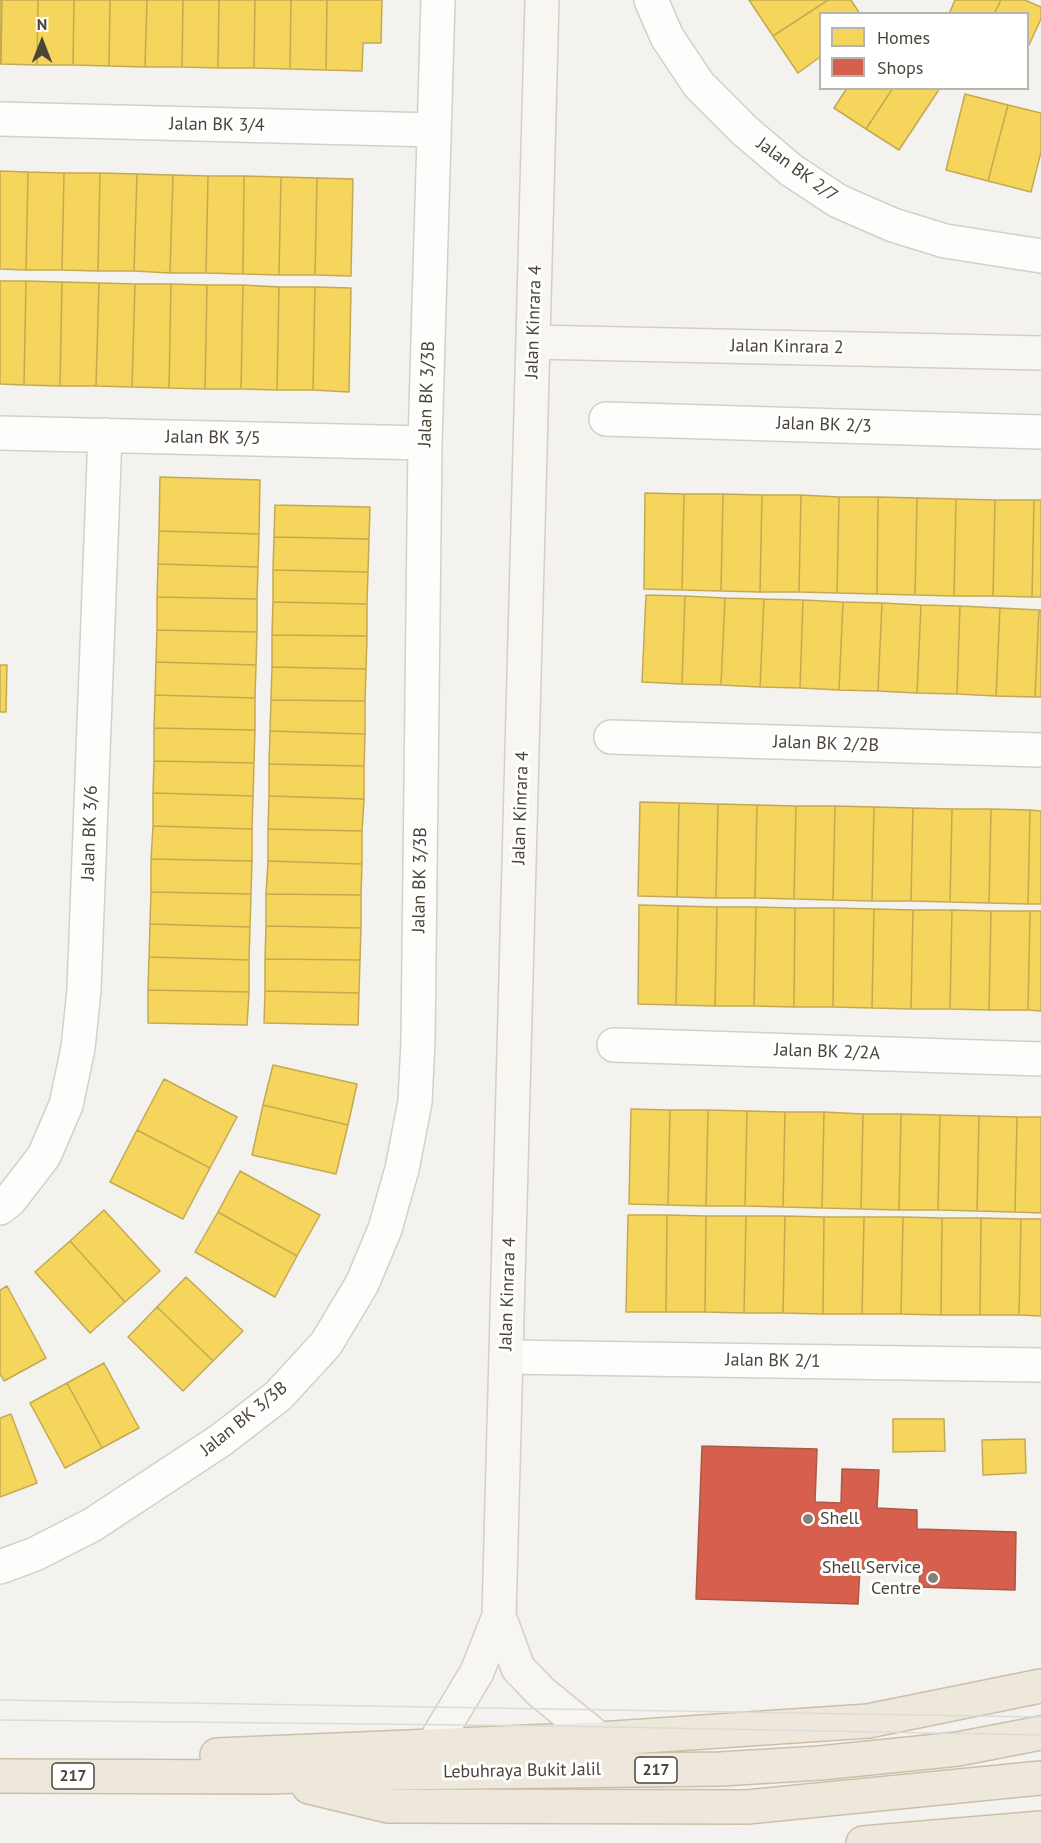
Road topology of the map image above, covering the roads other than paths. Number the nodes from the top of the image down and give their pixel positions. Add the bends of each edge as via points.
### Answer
1 (438, 0) edge
2 (542, 0) edge
3 (651, 0) edge
4 (0, 120) edge
5 (434, 130) junction
6 (1041, 256) edge
7 (533, 342) junction
8 (1041, 353) edge
9 (606, 419) dead end
10 (1041, 432) edge
11 (0, 433) edge
12 (105, 435) junction
13 (425, 443) junction
14 (612, 737) dead end
15 (1041, 750) edge
16 (614, 1045) dead end
17 (1041, 1059) edge
18 (0, 1208) edge
19 (506, 1357) junction
20 (1041, 1365) edge
21 (0, 1567) edge
22 (499, 1616) junction
23 (1041, 1686) edge
24 (1041, 1733) edge
25 (599, 1739) junction
26 (432, 1747) junction
27 (0, 1776) edge
28 (147, 1776) junction
29 (269, 1777) junction
30 (1041, 1778) edge
31 (1035, 1829) edge
32 (863, 1843) edge

1 - 5 street, Jalan BK 3/3B
2 - 7 street, Jalan Kinrara 4
3 - 6 street, Jalan BK 2/7 via 667,37 699,85 791,170 838,201 893,225 945,241
4 - 5 street, Jalan BK 3/4
5 - 13 street, Jalan BK 3/3B
7 - 8 street, Jalan Kinrara 2
7 - 19 street, Jalan Kinrara 4
9 - 10 street, Jalan BK 2/3
11 - 12 street, Jalan BK 3/5
12 - 13 street, Jalan BK 3/5
12 - 18 street, Jalan BK 3/6 via 84,990 78,1048 66,1105 44,1156
13 - 21 street, Jalan BK 3/3B via 415,1102 385,1229 362,1284 326,1344 278,1396 221,1440 92,1525
14 - 15 street, Jalan BK 2/2B
16 - 17 street, Jalan BK 2/2A
19 - 20 street, Jalan BK 2/1
19 - 22 street, Jalan Kinrara 4
22 - 25 street, Jalan Kinrara 4 via 518,1668
22 - 26 street, Jalan Kinrara 4 via 477,1672
23 - 25 highway via 868,1721
24 - 29 highway, Lebuhraya Bukit Jalil / 217 via 958,1749 820,1763
25 - 26 highway
26 - 28 highway via 215,1755
27 - 28 highway, Lebuhraya Bukit Jalil / 217
28 - 29 highway, Lebuhraya Bukit Jalil / 217
29 - 30 highway via 388,1806 747,1807
31 - 32 highway

